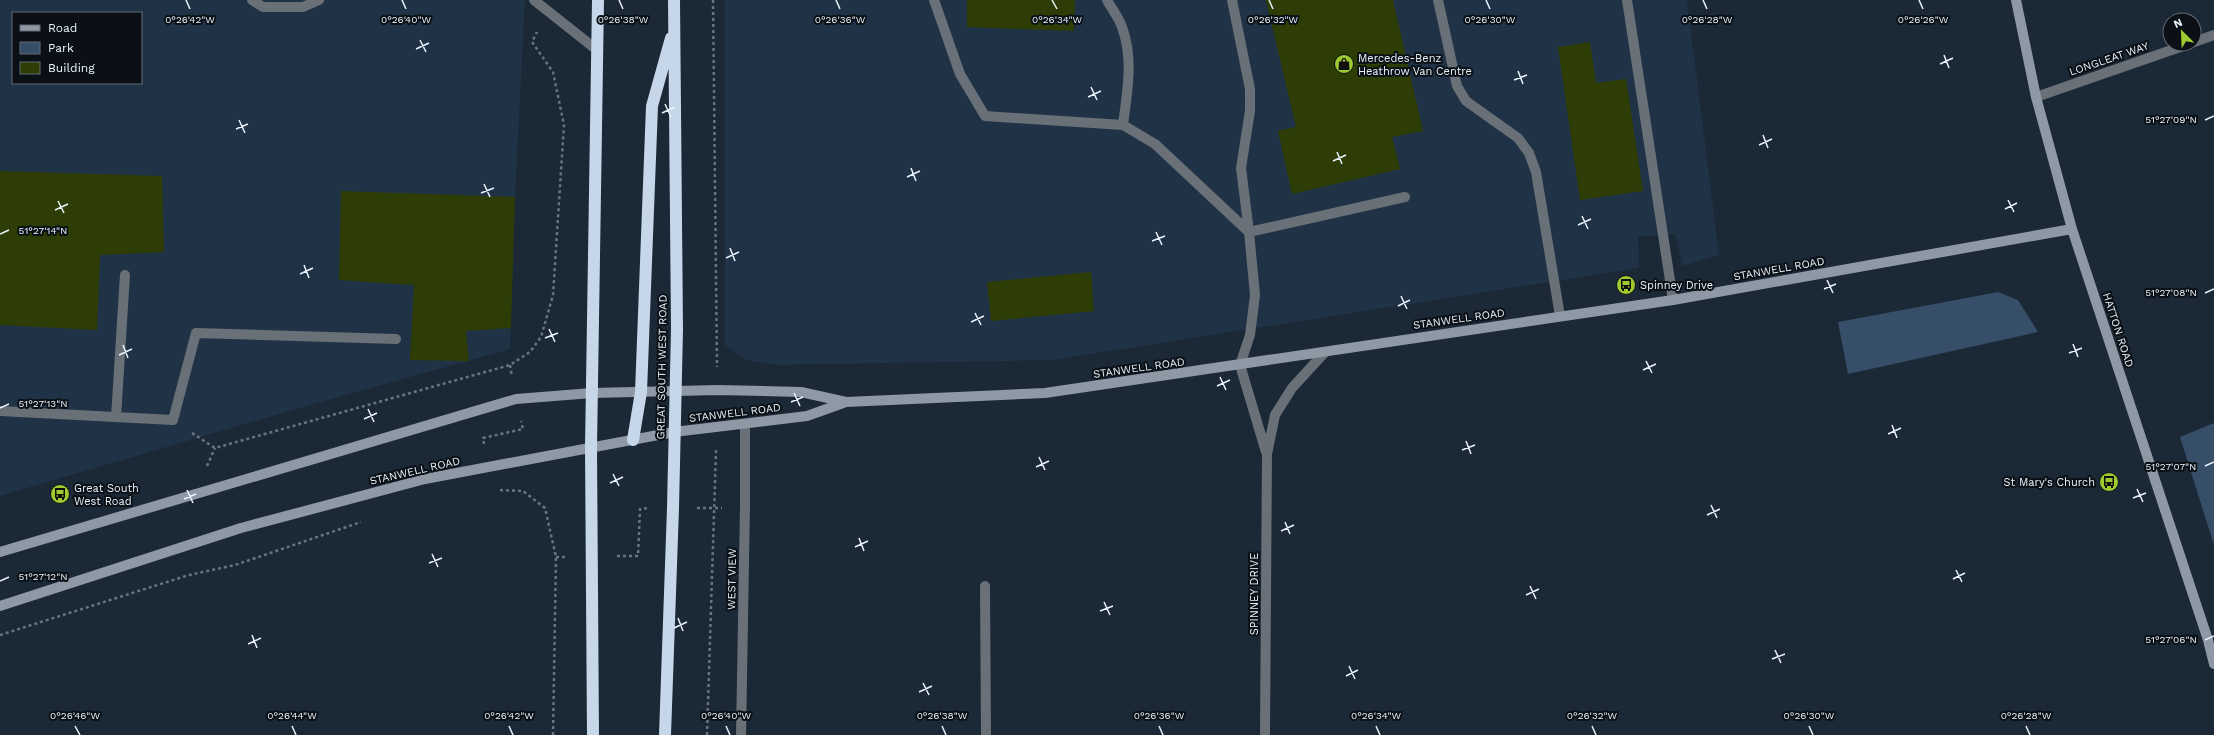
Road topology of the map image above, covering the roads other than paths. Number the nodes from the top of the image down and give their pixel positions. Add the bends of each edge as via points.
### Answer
1 (252, 0) edge
2 (319, 0) edge
3 (534, 0) edge
4 (598, 0) edge
5 (674, 0) edge
6 (934, 0) edge
7 (1107, 0) edge
8 (1232, 0) edge
9 (1438, 0) edge
10 (1627, 0) edge
11 (2016, 0) edge
12 (674, 26) junction
13 (2214, 35) edge
14 (2202, 39) edge
15 (597, 50) junction
16 (2166, 52) edge
17 (2036, 97) junction
18 (1123, 125) junction
19 (1405, 197) dead end
20 (2072, 229) junction
21 (1250, 232) junction
22 (125, 275) dead end
23 (1673, 300) junction
24 (1560, 316) junction
25 (396, 339) dead end
26 (1325, 352) junction
27 (1240, 365) junction
28 (675, 391) junction
29 (641, 392) junction
30 (592, 393) junction
31 (846, 402) junction
32 (0, 411) edge
33 (116, 417) junction
34 (745, 424) junction
35 (674, 432) junction
36 (633, 440) junction
37 (591, 448) junction
38 (1267, 454) junction
39 (0, 552) edge
40 (984, 586) dead end
41 (0, 606) edge
42 (2214, 664) edge
43 (593, 735) edge
44 (665, 735) edge
45 (741, 735) edge
46 (986, 735) edge
47 (1265, 735) edge

1 - 2 street via 263,7 303,7
3 - 15 street
4 - 15 highway
5 - 12 highway, GREAT SOUTH WEST ROAD
6 - 18 street via 960,74 985,116
7 - 18 street via 1122,26 1129,55
8 - 21 street via 1250,89 1250,111 1241,168
9 - 24 street via 1457,86 1466,101 1518,138 1529,153 1536,172
10 - 23 street
11 - 17 street, HATTON ROAD
12 - 28 highway, GREAT SOUTH WEST ROAD via 677,329
12 - 29 highway via 652,106
13 - 14 street
15 - 30 highway
16 - 17 street, LONGLEAT WAY
17 - 20 street, HATTON ROAD
18 - 21 street via 1155,144
19 - 21 street
20 - 23 street, STANWELL ROAD
20 - 42 street, HATTON ROAD
21 - 27 street via 1254,296 1250,335
22 - 33 street
23 - 24 street, STANWELL ROAD
24 - 26 street, STANWELL ROAD
25 - 33 street via 196,333 173,420
26 - 27 street, STANWELL ROAD
26 - 38 street, SPINNEY DRIVE via 1292,388 1275,415
27 - 31 street, STANWELL ROAD via 1045,392
27 - 38 street, SPINNEY DRIVE
28 - 29 street, STANWELL ROAD
28 - 31 street, STANWELL ROAD via 801,392
28 - 35 highway, GREAT SOUTH WEST ROAD
29 - 30 street, STANWELL ROAD
29 - 36 highway
30 - 37 highway
30 - 39 street, STANWELL ROAD via 516,399
31 - 34 street, STANWELL ROAD via 807,416
32 - 33 street
34 - 35 street, STANWELL ROAD
34 - 45 street, WEST VIEW
35 - 36 street, STANWELL ROAD
35 - 44 highway, GREAT SOUTH WEST ROAD
36 - 37 street, STANWELL ROAD
37 - 41 street, STANWELL ROAD via 425,479 241,528
37 - 43 highway
38 - 47 street, SPINNEY DRIVE
40 - 46 street

